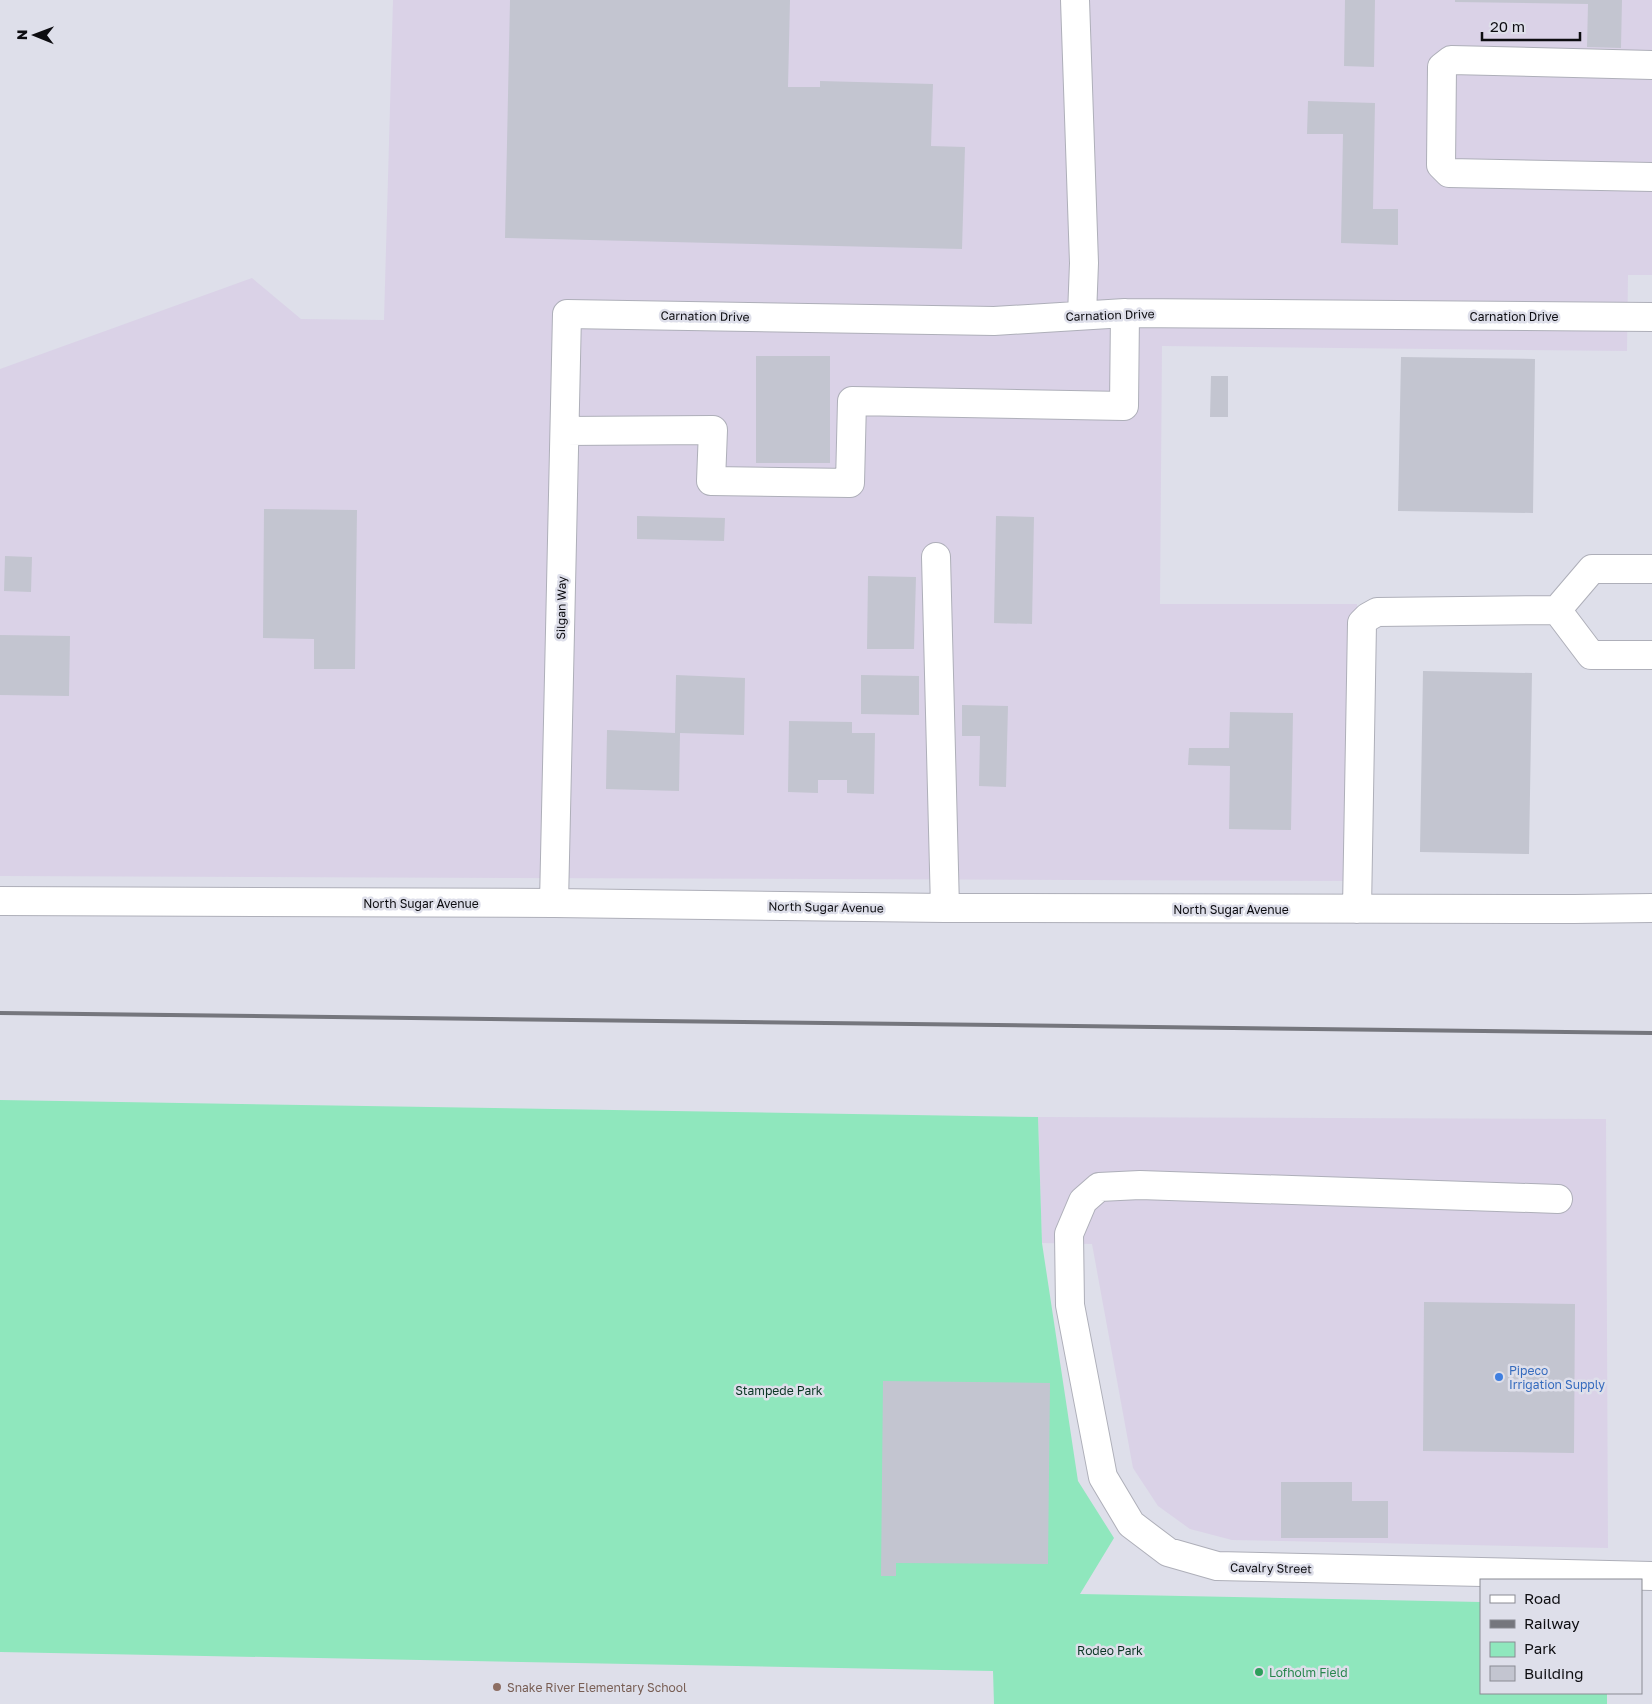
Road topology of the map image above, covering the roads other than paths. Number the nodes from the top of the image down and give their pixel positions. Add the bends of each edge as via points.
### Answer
1 (1075, 0) edge
2 (1652, 64) edge
3 (1652, 176) edge
4 (1126, 313) junction
5 (567, 314) joint
6 (1082, 315) junction
7 (1652, 317) edge
8 (565, 430) junction
9 (936, 557) dead end
10 (1652, 569) edge
11 (1557, 610) junction
12 (1652, 655) edge
13 (0, 901) edge
14 (554, 903) junction
15 (945, 908) junction
16 (1652, 908) edge
17 (1357, 909) junction
18 (1558, 1199) dead end
19 (1652, 1576) edge

1 - 6 street via 1084,263
2 - 3 street via 1451,60 1442,67 1442,165 1449,173
4 - 6 street, Carnation Drive
4 - 7 street, Carnation Drive
4 - 8 street via 1124,406 852,401 850,483 711,481 713,430
5 - 6 street, Carnation Drive via 994,321
5 - 8 street, Silgan Way
8 - 14 street, Silgan Way
9 - 15 street
10 - 11 street via 1592,570
11 - 12 street via 1591,654
11 - 17 street via 1376,612 1362,623
13 - 14 street, North Sugar Avenue
14 - 15 street, North Sugar Avenue
15 - 17 street, North Sugar Avenue
16 - 17 street, North Sugar Avenue
18 - 19 street, Cavalry Street via 1140,1184 1099,1187 1083,1201 1069,1234 1070,1305 1103,1477 1131,1524 1168,1552 1217,1566

